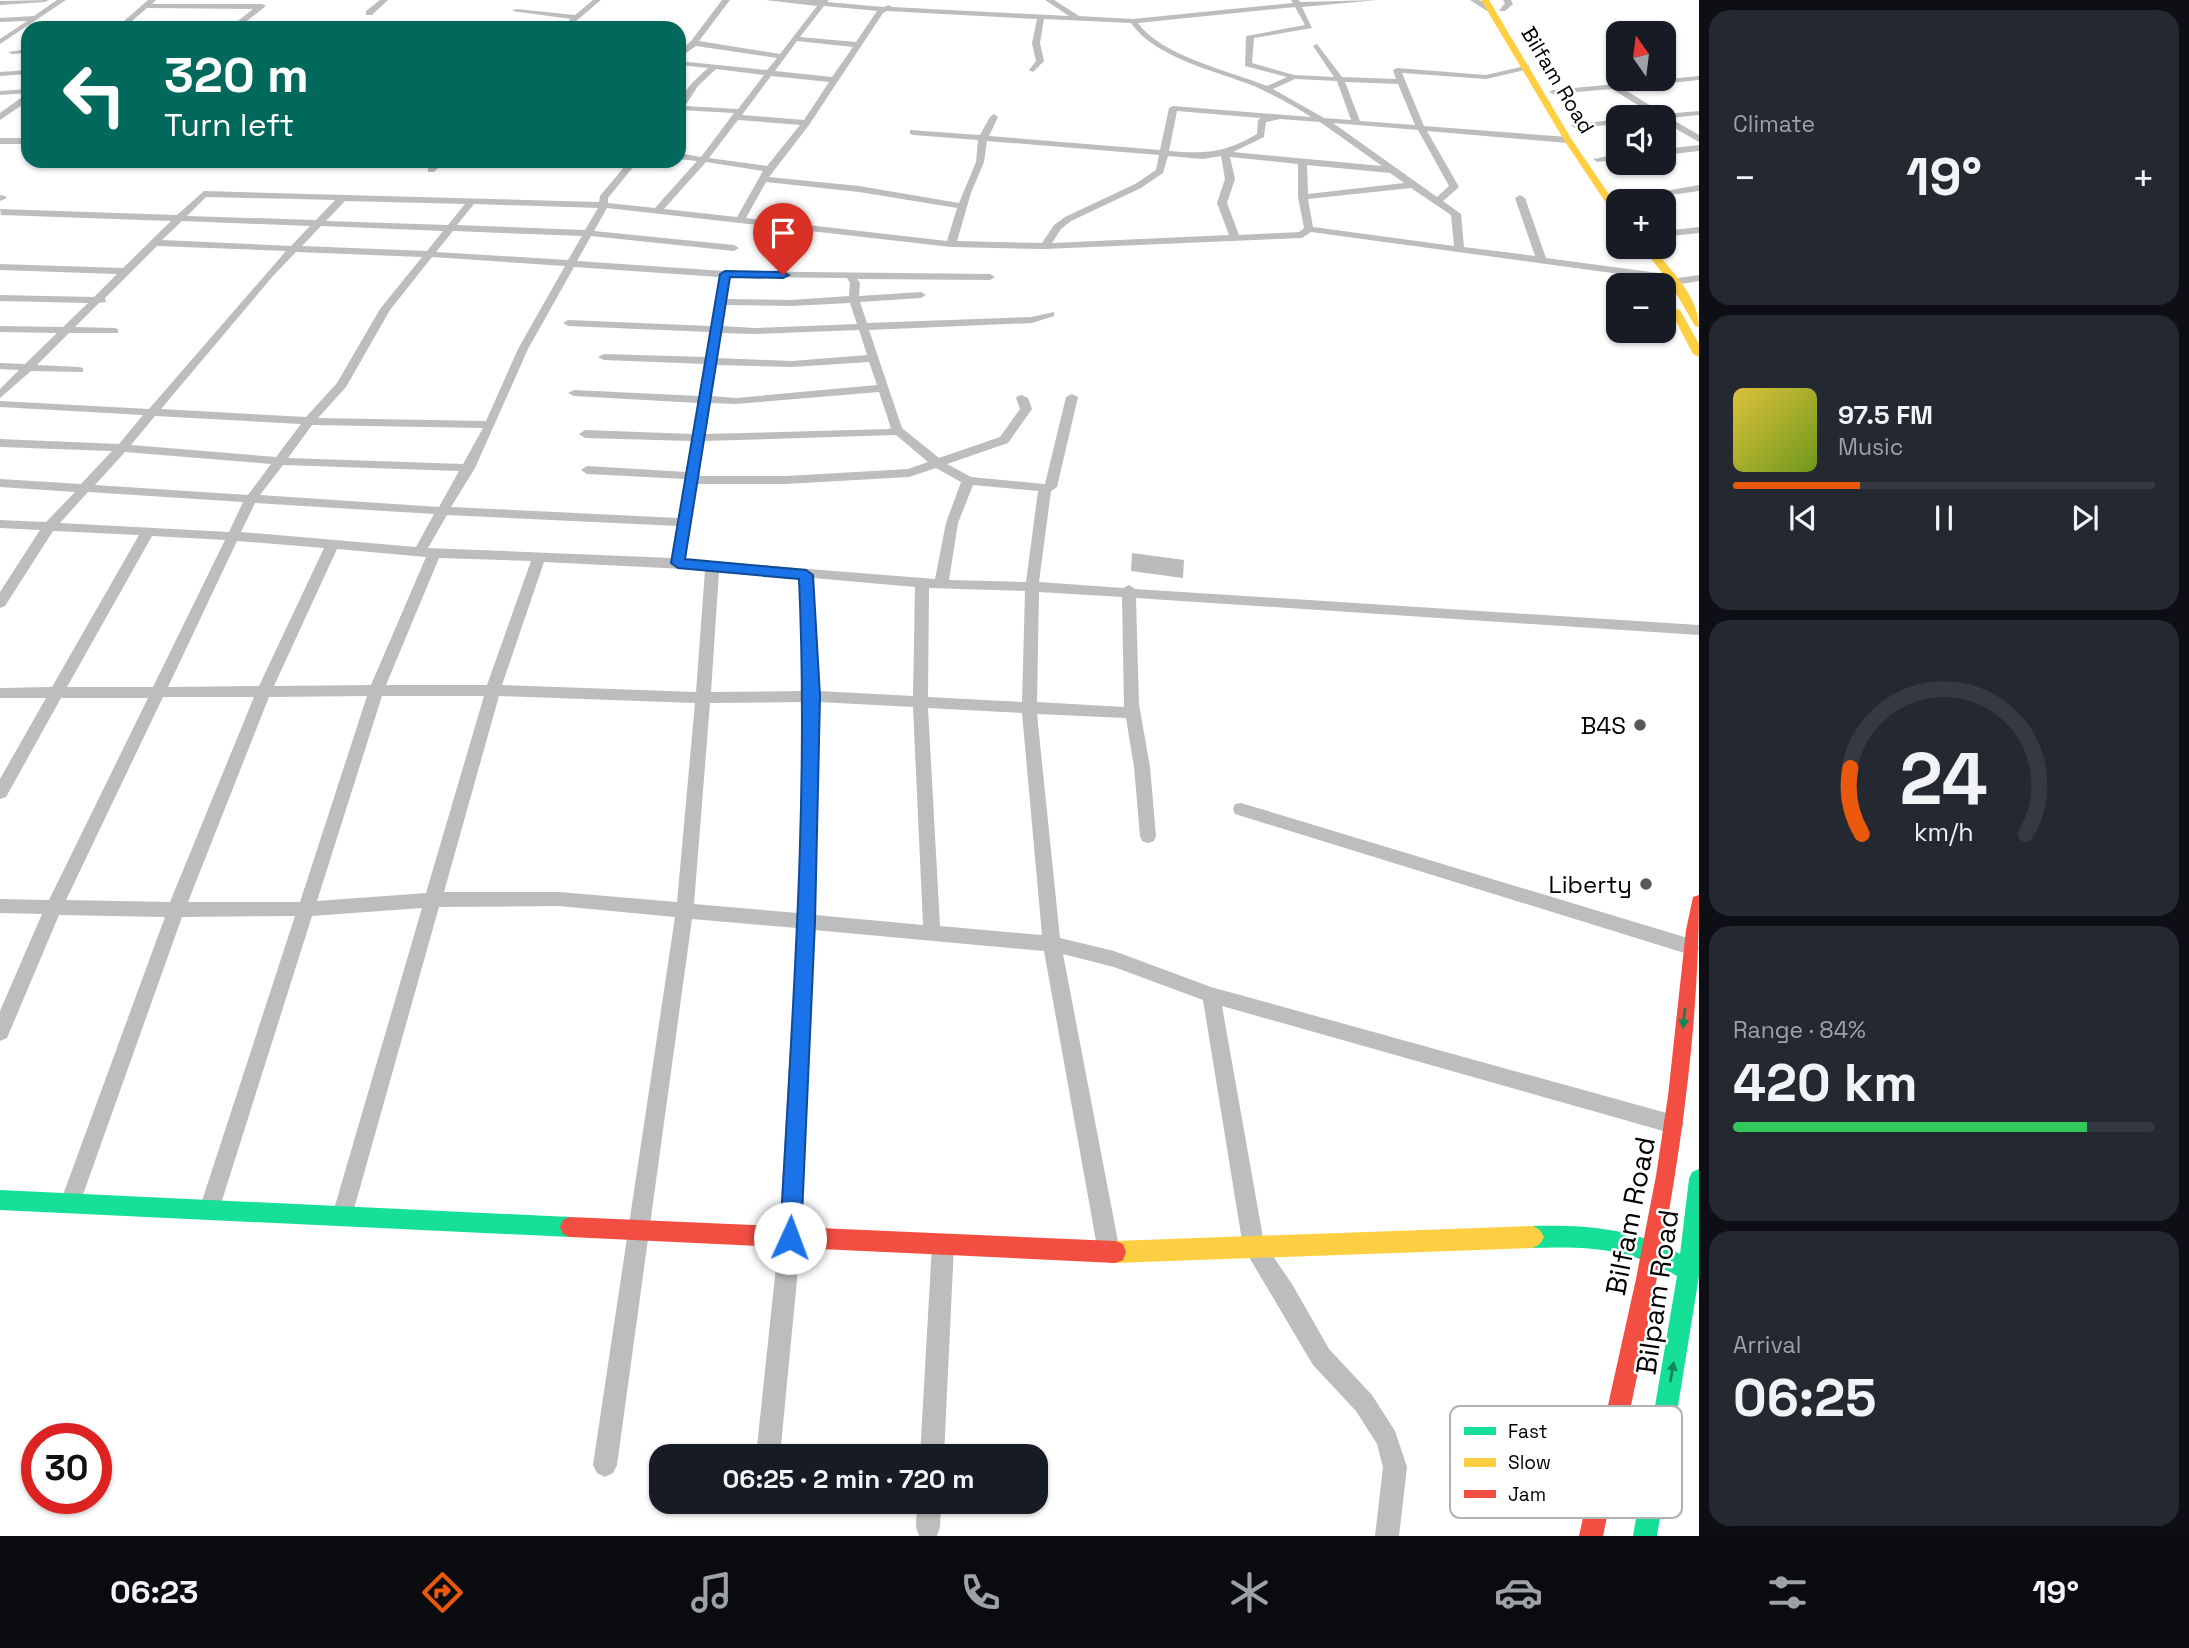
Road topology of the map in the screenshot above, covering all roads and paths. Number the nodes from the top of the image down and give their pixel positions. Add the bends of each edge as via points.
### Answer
1 (45, 0) edge
2 (62, 0) edge
3 (152, 0) edge
4 (269, 0) edge
5 (384, 0) edge
6 (726, 0) edge
7 (769, 0) edge
8 (894, 0) edge
9 (1049, 0) edge
10 (1374, 0) edge
11 (1474, 0) edge
12 (583, 1) edge
13 (596, 1) edge
14 (824, 2) edge
15 (0, 3) edge
16 (1295, 3) edge
17 (1496, 4) edge
18 (144, 6) junction
19 (261, 7) junction
20 (885, 9) junction
21 (516, 11) dead end
22 (369, 13) dead end
23 (577, 17) junction
24 (1041, 17) junction
25 (36, 18) junction
26 (1079, 19) junction
27 (0, 20) edge
28 (1133, 20) junction
29 (31, 21) edge
30 (128, 21) edge
31 (242, 21) edge
32 (572, 21) edge
33 (572, 21) edge
34 (21, 27) edge
35 (3, 38) edge
36 (795, 39) junction
37 (694, 43) junction
38 (859, 45) junction
39 (1317, 46) dead end
40 (686, 49) edge
41 (21, 51) edge
42 (12, 52) dead end
43 (779, 56) dead end
44 (686, 64) edge
45 (1526, 67) junction
46 (714, 68) junction
47 (1033, 70) dead end
48 (21, 72) edge
49 (0, 74) edge
50 (766, 74) junction
51 (1294, 77) junction
52 (1699, 78) edge
53 (1340, 79) junction
54 (834, 80) junction
55 (1676, 80) edge
56 (1401, 82) junction
57 (1606, 87) edge
58 (1267, 89) junction
59 (1622, 91) edge
60 (21, 92) edge
61 (1553, 92) junction
62 (0, 93) edge
63 (686, 98) edge
64 (21, 102) edge
65 (1644, 105) edge
66 (686, 109) edge
67 (1699, 113) edge
68 (736, 114) junction
69 (1676, 116) edge
70 (0, 117) edge
71 (994, 117) dead end
72 (1292, 118) junction
73 (1318, 118) junction
74 (1356, 121) junction
75 (806, 123) junction
76 (1606, 124) edge
77 (1676, 125) edge
78 (1421, 126) junction
79 (913, 132) dead end
80 (1572, 133) junction
81 (984, 138) junction
82 (1699, 139) edge
83 (0, 141) edge
84 (21, 141) edge
85 (1699, 148) edge
86 (1676, 151) edge
87 (1165, 153) junction
88 (1225, 154) junction
89 (686, 157) edge
90 (1606, 158) edge
91 (1597, 159) junction
92 (703, 160) junction
93 (1302, 162) junction
94 (432, 168) edge
95 (627, 168) edge
96 (769, 169) junction
97 (430, 170) dead end
98 (1393, 170) junction
99 (764, 179) junction
100 (1410, 186) junction
101 (1699, 188) edge
102 (1611, 189) edge
103 (1613, 189) edge
104 (1676, 193) edge
105 (1303, 197) junction
106 (1520, 198) dead end
107 (342, 199) junction
108 (472, 201) junction
109 (1437, 202) junction
110 (604, 205) junction
111 (962, 206) junction
112 (659, 209) junction
113 (1, 212) edge
114 (180, 218) junction
115 (741, 219) junction
116 (320, 223) junction
117 (449, 228) junction
118 (1309, 229) junction
119 (1699, 230) edge
120 (1683, 232) junction
121 (586, 233) junction
122 (1676, 233) edge
123 (1235, 237) junction
124 (1699, 242) edge
125 (153, 243) junction
126 (951, 244) junction
127 (1045, 246) junction
128 (734, 247) dead end
129 (1460, 248) junction
130 (296, 249) junction
131 (428, 254) junction
132 (1541, 259) junction
133 (1647, 259) edge
134 (571, 262) junction
135 (0, 267) edge
136 (122, 271) dead end
137 (1614, 273) edge
138 (1658, 273) edge
139 (725, 274) junction
140 (849, 274) junction
141 (990, 277) dead end
142 (1699, 278) edge
143 (1676, 281) edge
144 (921, 295) dead end
145 (1676, 295) edge
146 (0, 298) edge
147 (102, 300) dead end
148 (854, 300) junction
149 (722, 302) junction
150 (1676, 305) edge
151 (1050, 314) dead end
152 (568, 323) dead end
153 (1699, 324) edge
154 (718, 328) junction
155 (864, 328) junction
156 (0, 329) edge
157 (114, 331) dead end
158 (1699, 354) edge
159 (604, 357) dead end
160 (874, 358) junction
161 (712, 363) junction
162 (0, 366) edge
163 (79, 370) dead end
164 (884, 388) junction
165 (574, 393) dead end
166 (0, 395) edge
167 (1072, 397) dead end
168 (1023, 398) dead end
169 (706, 400) junction
170 (0, 404) edge
171 (153, 411) junction
172 (309, 421) junction
173 (490, 425) junction
174 (897, 430) junction
175 (585, 434) dead end
176 (700, 438) junction
177 (0, 443) edge
178 (122, 448) junction
179 (281, 461) junction
180 (938, 464) junction
181 (469, 468) junction
182 (587, 470) dead end
183 (694, 478) junction
184 (968, 481) junction
185 (0, 483) edge
186 (83, 486) junction
187 (1045, 488) junction
188 (251, 499) junction
189 (443, 511) junction
190 (686, 522) junction
191 (0, 524) edge
192 (48, 528) junction
193 (148, 533) junction
194 (233, 536) junction
195 (333, 543) junction
196 (427, 552) junction
197 (539, 556) junction
198 (678, 563) junction
199 (712, 568) junction
200 (806, 575) junction
201 (932, 582) junction
202 (1032, 587) junction
203 (1129, 590) dead end
204 (0, 603) edge
205 (1699, 630) edge
206 (493, 690) junction
207 (376, 691) junction
208 (56, 692) junction
209 (158, 692) junction
210 (0, 693) edge
211 (263, 693) junction
212 (812, 696) junction
213 (702, 698) junction
214 (920, 701) junction
215 (1029, 707) junction
216 (1133, 713) junction
217 (0, 793) edge
218 (1241, 809) dead end
219 (1148, 836) dead end
220 (1699, 902) edge
221 (0, 906) edge
222 (54, 908) junction
223 (304, 909) junction
224 (176, 910) junction
225 (806, 922) junction
226 (932, 934) junction
227 (1052, 944) junction
228 (1691, 947) junction
229 (1212, 995) junction
230 (0, 1032) edge
231 (1674, 1124) junction
232 (1699, 1179) edge
233 (0, 1200) edge
234 (70, 1203) junction
235 (209, 1210) junction
236 (342, 1216) junction
237 (790, 1238) junction
238 (943, 1245) junction
239 (1254, 1247) junction
240 (1652, 1249) junction
241 (1109, 1252) junction
242 (1689, 1271) junction
243 (1619, 1406) edge
244 (1667, 1406) edge
245 (769, 1444) edge
246 (933, 1444) edge
247 (606, 1465) dead end
248 (929, 1514) edge
249 (1595, 1518) edge
250 (1648, 1518) edge
251 (928, 1527) dead end
252 (1387, 1536) edge
253 (1591, 1536) edge
254 (1645, 1536) edge

1 - 15 street
2 - 25 street
3 - 18 street
4 - 19 street
5 - 22 street
6 - 37 street
7 - 14 street
8 - 20 street
9 - 26 street
10 - 16 street
11 - 17 street
12 - 13 street
13 - 23 street
13 - 32 street
14 - 20 street
14 - 36 street
16 - 28 street
16 - 51 street via 1309,26 1250,36 1248,41 1248,64
17 - 45 main road, Bilfam Road
17 - 61 main road
18 - 19 street
18 - 30 street
19 - 31 street
20 - 24 street
20 - 38 street
21 - 23 street
23 - 33 street
24 - 26 street
24 - 47 street via 1036,43 1040,61
25 - 27 street
25 - 29 street
26 - 28 street
28 - 58 street via 1141,32 1168,49
34 - 35 street
36 - 38 street
36 - 50 street
37 - 40 street
37 - 43 street
38 - 54 street
39 - 53 street
41 - 42 street
44 - 46 street
45 - 56 street via 1486,77 1397,70
45 - 80 main road, Bilfam Road
46 - 50 street
46 - 63 street
48 - 49 street
50 - 54 street
50 - 68 street
51 - 53 street
51 - 58 street
52 - 55 street
53 - 56 street
53 - 74 street
54 - 75 street
56 - 78 street
57 - 61 street
58 - 73 street
59 - 65 street
60 - 62 street
61 - 80 main road
64 - 70 street
66 - 68 street
67 - 69 street
68 - 75 street
68 - 92 street
71 - 81 street
72 - 73 street
72 - 87 street via 1173,108
72 - 88 street via 1262,120 1261,135
73 - 74 street
73 - 98 street
74 - 78 street
75 - 96 street
76 - 80 street
77 - 82 street
78 - 80 street
78 - 109 street via 1454,187
79 - 81 street
80 - 91 main road
80 - 102 main road, Bilfam Road
81 - 87 street
81 - 111 street via 980,162
83 - 84 street
85 - 86 street
87 - 88 street
87 - 127 street via 1160,171 1138,187 1068,219
88 - 93 street
88 - 123 street via 1230,179 1222,203
89 - 92 street
90 - 91 street
91 - 103 main road
92 - 96 street
92 - 112 street
93 - 98 street
93 - 105 street
94 - 97 street
95 - 110 street via 610,186
96 - 99 street
98 - 100 street
99 - 111 street
99 - 115 street
100 - 105 street
100 - 109 street
101 - 104 street
105 - 118 street
106 - 132 street
107 - 108 street
107 - 114 street via 204,194
107 - 116 street
108 - 110 street
108 - 117 street
109 - 129 street via 1456,214
110 - 112 street
110 - 121 street
111 - 126 street
112 - 115 street
113 - 114 street
114 - 116 street
114 - 125 street
115 - 126 street
116 - 117 street
116 - 130 street
117 - 121 street
117 - 131 street
118 - 123 street via 1302,235
118 - 129 street
119 - 120 street
120 - 122 street
120 - 124 street
121 - 128 street
121 - 134 street
123 - 127 street
125 - 130 street
125 - 166 street
126 - 127 street
129 - 132 street
130 - 131 street
130 - 171 street
131 - 134 street
131 - 172 street via 385,309 342,385
132 - 137 street
133 - 138 main road
134 - 139 street
134 - 173 street via 523,349
135 - 136 street
139 - 140 street
139 - 149 street
140 - 141 street
140 - 148 street via 855,283
142 - 143 street
144 - 148 street
145 - 153 main road
146 - 147 street
148 - 149 street
148 - 155 street
149 - 154 street
150 - 158 main road
151 - 155 street via 1032,320
152 - 154 street
154 - 155 street
154 - 161 street
155 - 160 street
156 - 157 street
159 - 161 street
160 - 161 street
160 - 164 street
161 - 169 street
162 - 163 street
164 - 169 street
164 - 174 street
165 - 169 street
167 - 187 street via 1051,487
168 - 180 street via 1026,409 1004,440
169 - 176 street
170 - 171 street
171 - 172 street
171 - 178 street
172 - 173 street
172 - 179 street
173 - 181 street
174 - 176 street
174 - 180 street
175 - 176 street
176 - 183 street
177 - 178 street
178 - 179 street
178 - 186 street
179 - 181 street
179 - 188 street
180 - 183 street via 909,472 786,481
180 - 184 street
181 - 189 street
182 - 183 street
183 - 190 street
184 - 187 street
184 - 201 street
185 - 186 street
186 - 188 street
186 - 192 street
187 - 202 street
188 - 189 street
188 - 194 street
189 - 190 street
189 - 196 street
190 - 198 street
191 - 192 street
192 - 193 street
192 - 204 street
193 - 194 street
193 - 208 street
194 - 195 street
194 - 209 street
195 - 196 street
195 - 211 street
196 - 197 street
196 - 207 street
197 - 198 street
197 - 206 street
198 - 199 street
199 - 200 street
199 - 213 street
200 - 201 street
200 - 212 street
201 - 202 street
201 - 205 street
201 - 214 street
202 - 215 street
203 - 216 street
206 - 207 street
206 - 213 street
206 - 236 street
207 - 211 street
207 - 223 street
208 - 209 street
208 - 210 street
208 - 217 street
209 - 211 street
209 - 222 street
211 - 224 street
212 - 213 street
212 - 214 street
212 - 225 street
213 - 247 street via 690,875
214 - 215 street
214 - 226 street
215 - 216 street
215 - 227 street
216 - 219 street
218 - 228 street
220 - 228 main road, Bilfam Road
221 - 222 street
222 - 224 street
222 - 230 street
223 - 224 street
223 - 225 street via 462,898 559,899
223 - 235 street
224 - 234 street
225 - 226 street
225 - 237 street
226 - 227 street
227 - 229 street via 1114,959
227 - 241 street
228 -> 231 main road, Bilfam Road
229 - 231 street
229 - 239 street
231 - 240 main road, Bilfam Road
232 - 242 main road, Bilpam Road
233 - 234 main road
234 - 235 main road
235 - 236 main road
236 - 237 main road
237 - 238 main road
237 - 245 street
238 - 241 main road
238 - 246 street
239 - 240 main road via 1593,1236 1624,1239
239 - 241 main road
239 - 252 street via 1321,1357 1364,1403 1387,1439 1395,1467
240 - 242 main road
240 - 243 main road, Bilfam Road
244 -> 242 main road, Bilpam Road
248 - 251 street
249 - 253 main road, Bilfam Road
254 -> 250 main road, Bilpam Road

